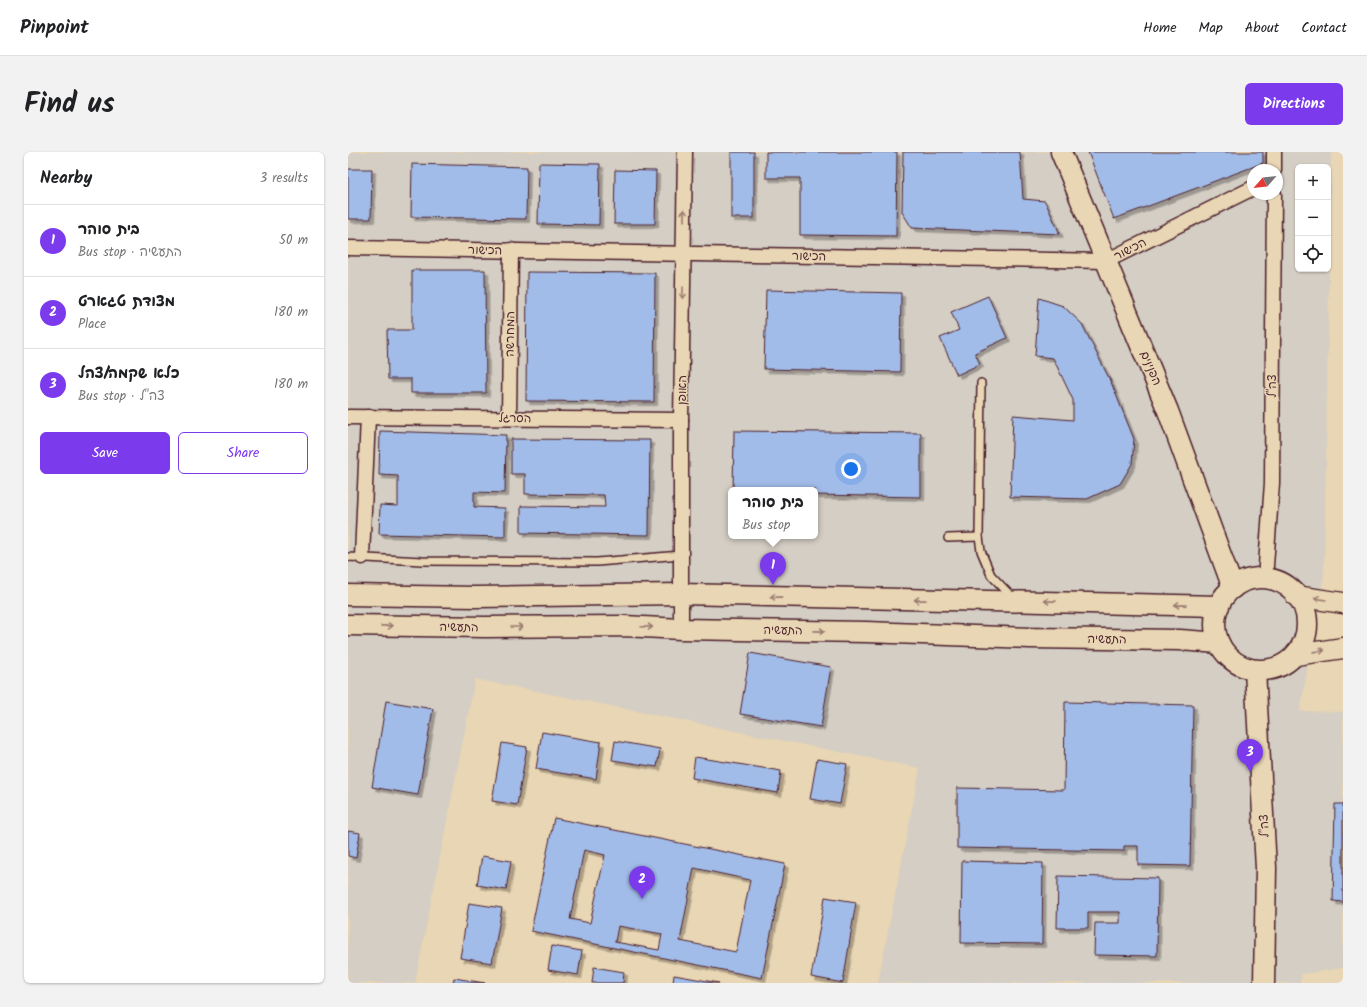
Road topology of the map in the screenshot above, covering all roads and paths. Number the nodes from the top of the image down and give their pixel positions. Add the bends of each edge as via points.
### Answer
1 (685, 152) edge
2 (1061, 152) edge
3 (1274, 152) edge
4 (1274, 164) edge
5 (1247, 191) edge
6 (1274, 200) edge
7 (348, 248) edge
8 (511, 250) junction
9 (684, 254) junction
10 (1106, 261) junction
11 (981, 383) dead end
12 (348, 417) edge
13 (368, 417) junction
14 (509, 418) junction
15 (681, 420) junction
16 (979, 536) junction
17 (948, 538) dead end
18 (681, 555) junction
19 (355, 557) edge
20 (1265, 579) junction
21 (1233, 588) junction
22 (681, 594) junction
23 (348, 595) edge
24 (1296, 596) junction
25 (1016, 601) junction
26 (1343, 603) edge
27 (1219, 606) junction
28 (348, 625) edge
29 (681, 628) junction
30 (1219, 643) junction
31 (1343, 648) edge
32 (1296, 655) junction
33 (1255, 670) junction
34 (1264, 983) edge

9 -> 1 street, האופן
2 - 10 street, הפנינים
3 - 4 street
5 - 10 street, הכישור
6 - 20 street, צה"ל via 1272,483
7 - 8 street, הכישור
8 - 9 street, הכישור
8 - 14 street, המחרשה
9 - 10 street, הכישור
9 -> 15 street, האופן
10 - 21 street, הפנינים via 1168,411
11 - 16 lane
12 - 13 street, הסרגל
13 - 14 street, הסרגל
13 - 19 street
14 - 15 street, הסרגל
15 - 18 street, האופן
16 - 17 lane
16 - 25 lane via 981,551 991,575
18 - 19 lane via 597,562 422,561
18 - 22 street, האופן
20 - 21 street via 1243,582
20 - 24 street via 1288,587
21 - 27 street via 1224,596
22 - 23 street via 476,597
25 -> 22 street
22 - 29 street, האופן
26 -> 24 street
24 - 32 street via 1304,610 1307,625 1304,641
27 -> 25 street
27 - 30 street via 1215,618 1215,631
28 -> 29 street, התעשיה
29 -> 30 street, התעשיה
30 - 33 street via 1227,656 1240,665
32 -> 31 street
32 - 33 street via 1270,670
33 - 34 street, צה"ל via 1266,868

